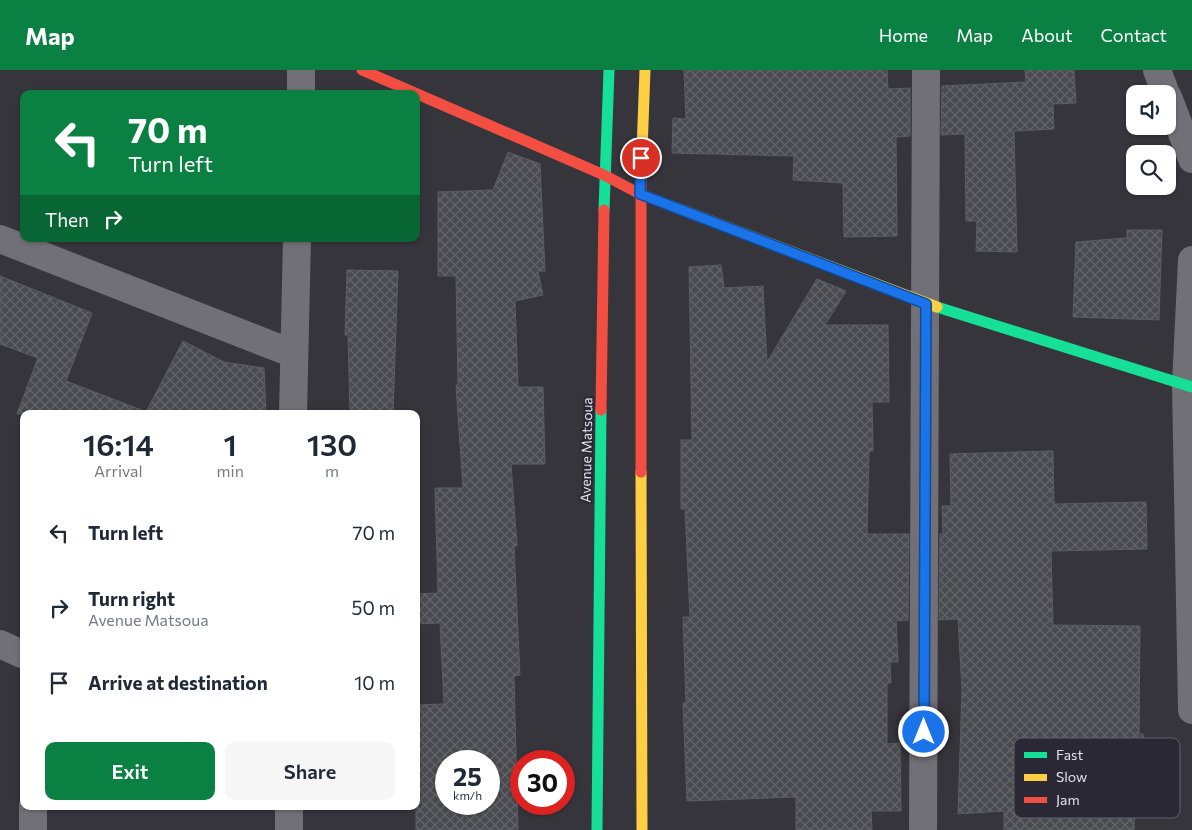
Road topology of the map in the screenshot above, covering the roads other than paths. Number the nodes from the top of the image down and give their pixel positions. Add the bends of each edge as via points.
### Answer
1 (302, 70) edge
2 (362, 70) edge
3 (609, 70) edge
4 (645, 70) edge
5 (926, 70) edge
6 (1157, 70) edge
7 (1163, 85) edge
8 (301, 90) edge
9 (408, 90) edge
10 (420, 95) edge
11 (1176, 118) edge
12 (1192, 159) edge
13 (604, 175) junction
14 (640, 194) junction
15 (0, 239) edge
16 (296, 242) edge
17 (1192, 260) edge
18 (926, 304) junction
19 (294, 354) junction
20 (1189, 386) edge
21 (293, 410) edge
22 (0, 644) edge
23 (20, 653) edge
24 (1192, 710) edge
25 (33, 810) edge
26 (289, 810) edge
27 (33, 830) edge
28 (289, 830) edge
29 (597, 830) edge
30 (642, 830) edge
31 (924, 830) edge

1 - 8 street
2 - 9 street
3 - 13 street, Avenue Matsoua
4 - 14 street
5 - 18 street
6 - 7 street
10 - 13 street
11 - 12 street
13 - 14 street
13 - 29 street, Avenue Matsoua
14 - 18 street
14 - 30 street
15 - 19 street
16 - 19 street
17 - 20 street
18 - 20 street
18 - 31 street
19 - 21 street
20 - 24 street
22 - 23 street
25 - 27 street
26 - 28 street

